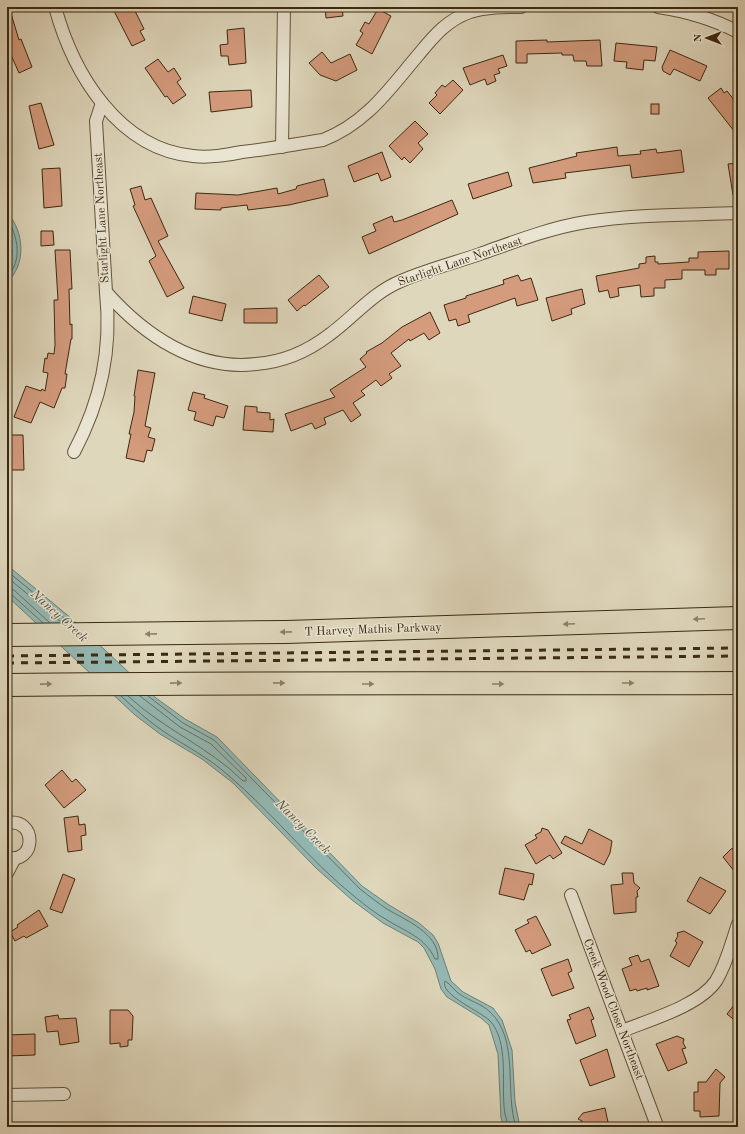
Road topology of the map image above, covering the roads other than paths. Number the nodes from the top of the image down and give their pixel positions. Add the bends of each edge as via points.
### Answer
1 (55, 7) edge
2 (284, 7) edge
3 (521, 7) edge
4 (658, 7) edge
5 (485, 8) edge
6 (738, 32) edge
7 (102, 103) junction
8 (282, 147) junction
9 (738, 213) edge
10 (106, 292) junction
11 (74, 452) dead end
12 (738, 618) edge
13 (7, 635) edge
14 (738, 683) edge
15 (7, 684) edge
16 (7, 823) edge
17 (11, 858) edge
18 (7, 873) edge
19 (571, 895) dead end
20 (738, 924) edge
21 (622, 1031) junction
22 (64, 1094) dead end
23 (7, 1095) edge
24 (656, 1123) dead end

1 - 7 street via 67,45
2 - 8 street
3 - 5 street
4 - 6 street via 699,16
5 - 8 street via 442,27 369,111 352,126 323,140
7 - 8 street via 137,135 177,154 211,157
7 - 10 street, Starlight Lane Northeast via 96,121
9 - 10 street, Starlight Lane Northeast via 613,218 557,228 401,280 372,298 312,347 286,358 256,364 213,362 179,350 139,325
10 - 11 street via 108,334 104,375 92,415
12 -> 13 highway, T Harvey Mathis Parkway via 190,633
15 -> 14 highway
16 - 17 street via 18,823 30,836 25,853
17 - 18 street
19 - 21 street, Creek Wood Close Northeast
20 - 21 street via 727,960 715,982 706,992 685,1004
21 - 24 street, Creek Wood Close Northeast
22 - 23 street

